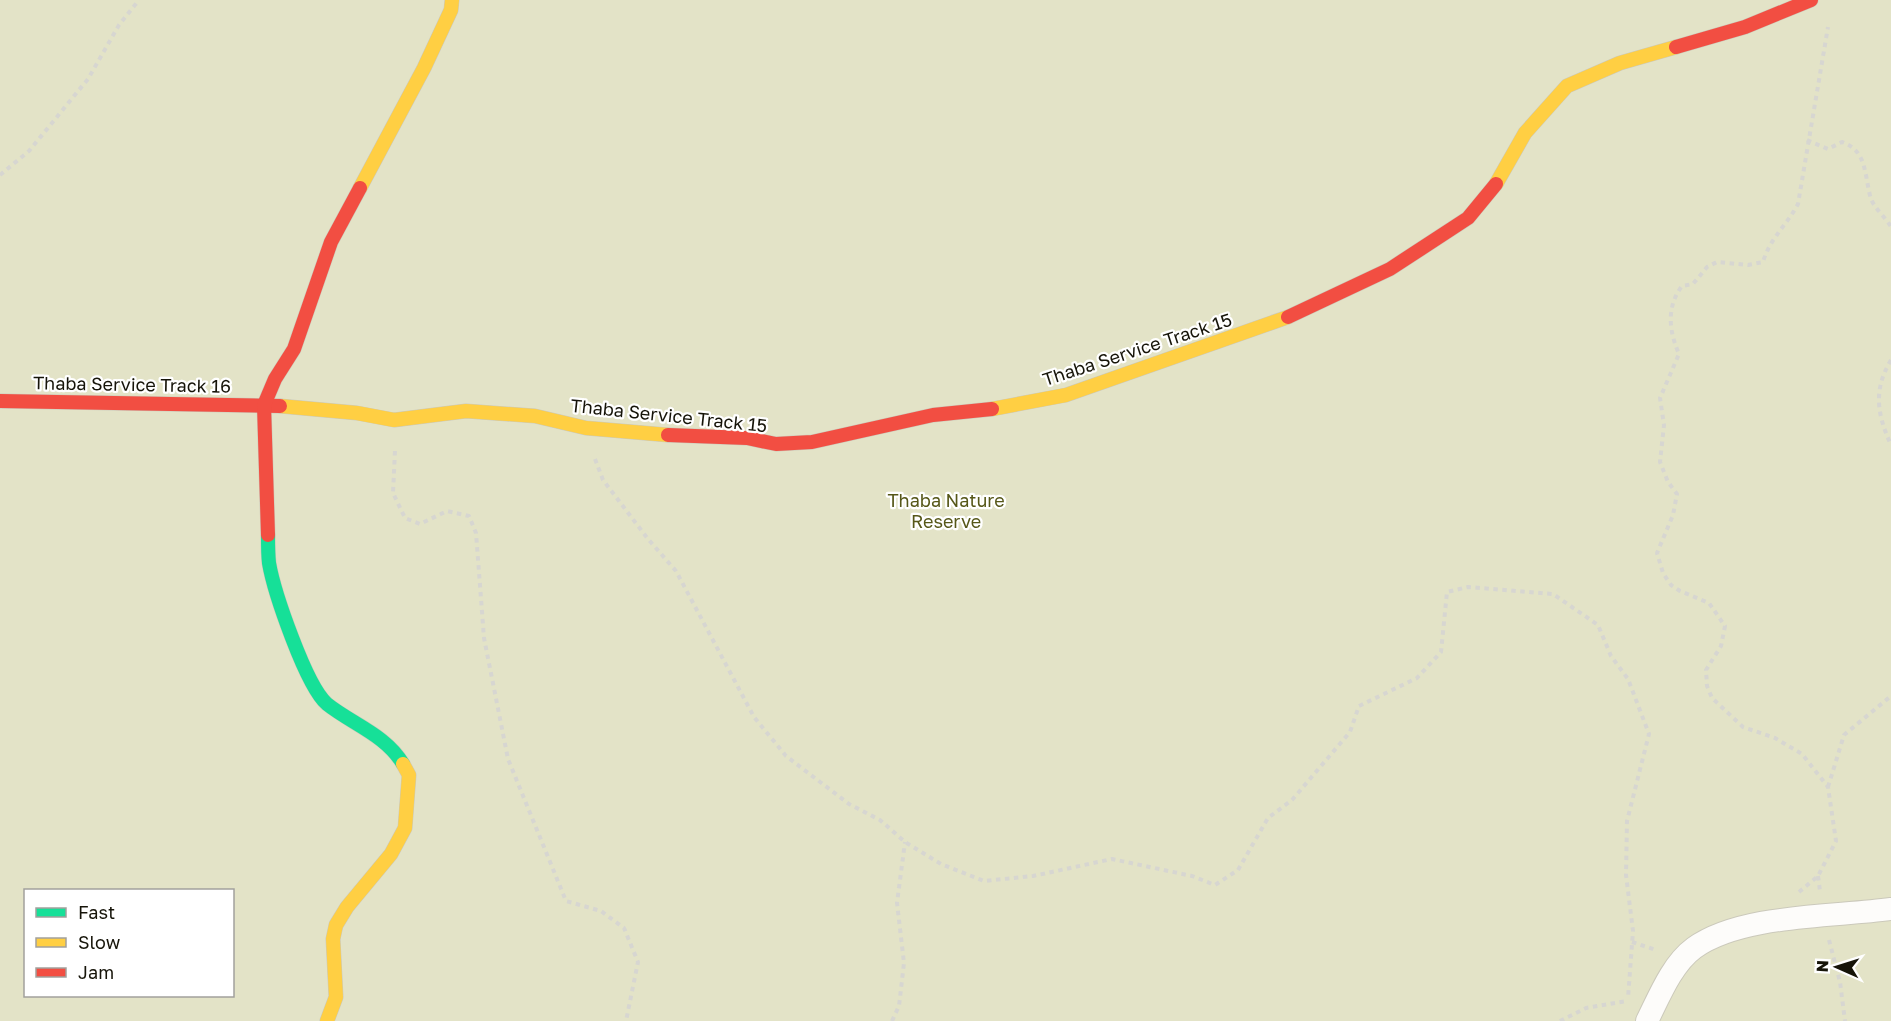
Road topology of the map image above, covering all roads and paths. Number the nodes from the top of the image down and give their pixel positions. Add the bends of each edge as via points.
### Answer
1 (139, 0) edge
2 (453, 0) edge
3 (1811, 0) edge
4 (1828, 23) dead end
5 (1807, 140) junction
6 (0, 175) edge
7 (1891, 227) edge
8 (1891, 360) edge
9 (0, 401) edge
10 (264, 405) junction
11 (394, 420) junction
12 (586, 428) junction
13 (1891, 445) edge
14 (1891, 696) edge
15 (1828, 787) junction
16 (905, 842) junction
17 (1818, 876) junction
18 (1794, 896) dead end
19 (1891, 909) edge
20 (1823, 917) junction
21 (1627, 1001) junction
22 (1650, 1016) edge
23 (327, 1021) edge
24 (626, 1021) edge
25 (892, 1021) edge
26 (1560, 1021) edge
27 (1845, 1021) edge

1 - 6 path via 119,25 88,79 29,150
2 - 10 street via 424,68 331,242 294,350
3 - 12 street, Thaba Service Track 15 via 1745,27 1620,63 1567,86 1525,133 1502,177 1468,218 1390,269 1277,322 1066,395 933,416 812,442 776,444 747,438
4 - 5 path
5 - 7 path via 1828,149 1842,142 1861,154 1872,202
5 - 15 path via 1798,204 1776,233 1763,262 1717,262 1674,296 1670,315 1679,354 1660,398 1664,425 1660,462 1677,494 1657,553 1671,585 1708,603 1725,626 1721,646 1706,670 1712,698 1743,727 1775,738 1802,754
8 - 13 path via 1880,378 1879,407
9 - 10 street, Thaba Service Track 16
10 - 11 street, Thaba Service Track 15
10 - 23 street via 269,563 312,686 326,703 374,734 398,756 409,775 405,828 391,854 336,925 336,997
11 - 12 street, Thaba Service Track 15 via 466,411 535,416
11 - 24 path via 393,493 405,518 420,525 447,511 469,516 476,533 484,638 508,759 566,900 601,911 624,928 638,962
12 - 16 path via 603,480 676,571 754,717 786,756 849,804 880,820
14 - 15 path via 1844,735
15 - 17 path via 1836,841
16 - 21 path via 941,864 984,881 1033,876 1112,859 1192,876 1215,885 1238,870 1268,818 1292,800 1350,732 1359,706 1418,678 1441,652 1447,592 1468,587 1553,594 1598,625 1611,656 1628,679 1649,734 1626,821 1626,874 1633,931
16 - 25 path via 897,903 904,963 899,1006
17 - 18 path
17 - 20 path
19 - 20 street
20 - 22 street via 1724,931 1693,949 1667,981
20 - 27 path via 1840,982
21 - 22 path
21 - 26 path via 1586,1008

